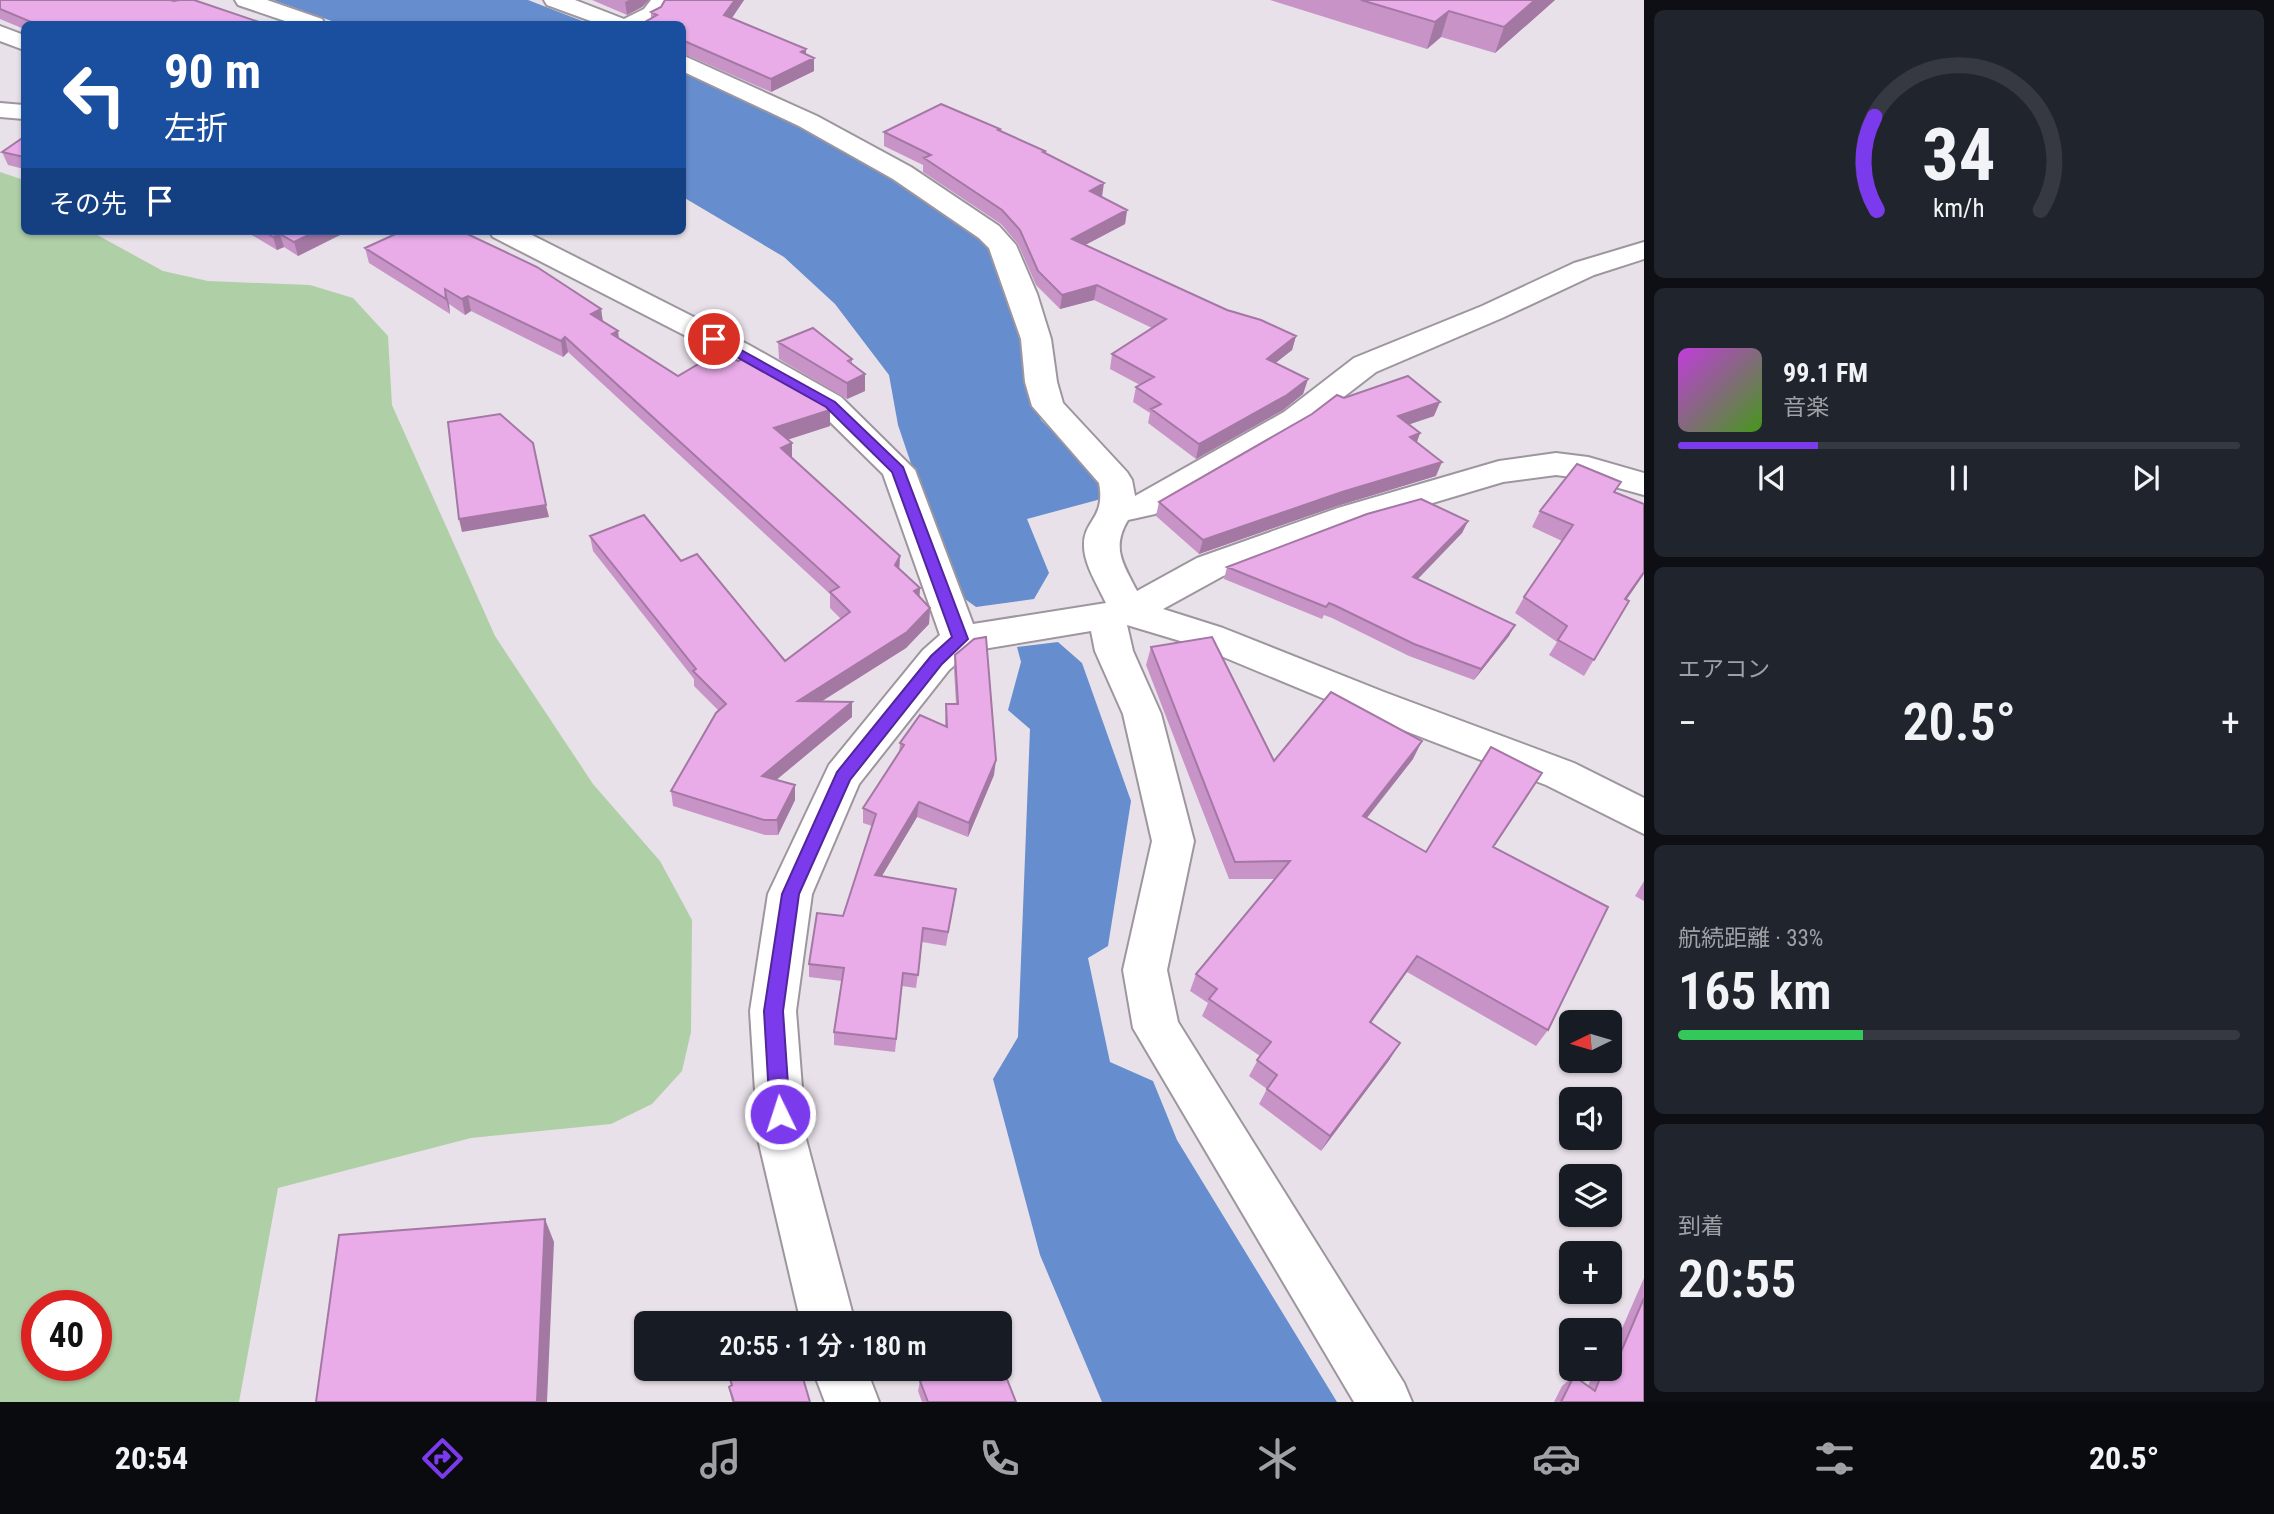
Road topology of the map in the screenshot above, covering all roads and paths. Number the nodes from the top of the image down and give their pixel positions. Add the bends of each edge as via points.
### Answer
1 (246, 0) edge
2 (555, 0) edge
3 (662, 0) edge
4 (306, 21) edge
5 (610, 21) edge
6 (637, 21) edge
7 (0, 33) edge
8 (21, 42) edge
9 (686, 64) edge
10 (0, 110) edge
11 (21, 112) edge
12 (511, 235) edge
13 (1644, 250) edge
14 (1644, 484) edge
15 (1118, 510) junction
16 (1117, 614) junction
17 (960, 639) junction
18 (1644, 817) edge
19 (825, 1311) edge
20 (844, 1381) edge
21 (852, 1402) edge
22 (1385, 1402) edge

1 - 4 street
2 - 5 street
3 - 6 street via 652,13
7 - 8 street
9 - 15 street via 808,121 902,173 1002,245 1036,339 1048,406 1115,480
10 - 11 street
12 - 17 street via 738,351 830,404 898,470
13 - 15 street via 1584,269 1492,313 1364,365 1272,433 1143,506
14 - 16 street via 1556,464 1499,472 1350,516 1210,567
15 - 16 street via 1100,547
16 - 17 street
16 - 18 street via 1210,637 1560,774
16 - 22 street via 1114,650 1142,715 1173,841 1145,970 1156,1028
17 - 19 street via 936,660 843,776 790,894 773,1011 782,1139
20 - 21 street

